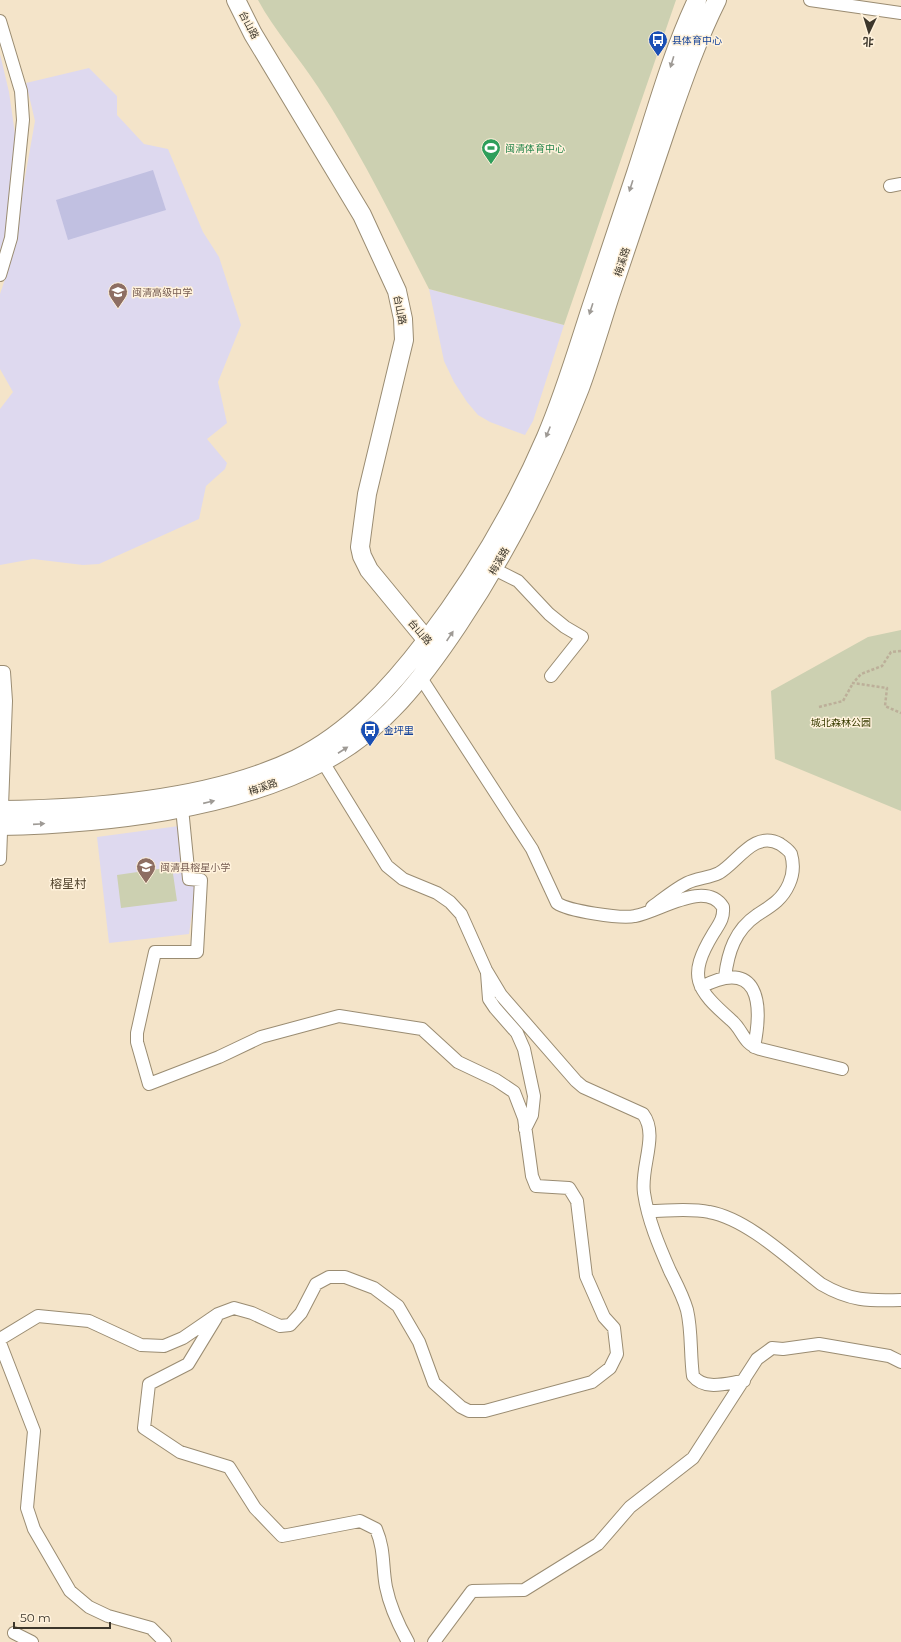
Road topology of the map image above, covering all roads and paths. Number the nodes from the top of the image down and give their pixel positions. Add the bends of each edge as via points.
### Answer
1 (236, 0) edge
2 (697, 0) edge
3 (717, 0) edge
4 (810, 0) edge
5 (901, 13) edge
6 (0, 21) edge
7 (0, 275) edge
8 (494, 569) junction
9 (427, 640) junction
10 (901, 651) edge
11 (439, 654) junction
12 (0, 672) edge
13 (552, 676) dead end
14 (421, 678) junction
15 (854, 683) junction
16 (819, 707) dead end
17 (901, 713) edge
18 (323, 762) junction
19 (182, 808) junction
20 (1, 818) edge
21 (0, 859) edge
22 (643, 914) junction
23 (486, 970) junction
24 (724, 977) junction
25 (701, 987) junction
26 (754, 1047) junction
27 (842, 1069) dead end
28 (525, 1129) junction
29 (648, 1211) junction
30 (901, 1300) edge
31 (218, 1314) junction
32 (0, 1339) edge
33 (0, 1343) edge
34 (901, 1362) edge
35 (744, 1381) junction
36 (14, 1633) dead end
37 (32, 1642) edge
38 (165, 1642) edge
39 (408, 1642) edge
40 (434, 1642) edge

1 - 9 main road, 台山路 via 362,215 397,291 404,340 367,494 360,548 369,570
2 -> 9 main road, 梅溪路 via 676,50 576,356 546,437 524,483 471,578
3 - 8 main road, 梅溪路 via 703,29 684,81 581,386 550,463 515,534
4 - 5 street
6 - 7 street via 21,91 23,120 11,238
11 -> 8 main road, 梅溪路
8 - 13 street via 518,581 549,614 582,637
9 - 11 main road, 台山路
9 - 20 main road, 梅溪路 via 382,692 340,731 310,752 262,773 220,786 163,797
10 - 15 path via 891,652 882,666 861,674
11 - 14 main road, 梅溪路
12 - 20 street via 4,672 6,701
18 -> 14 main road, 梅溪路 via 382,721
14 - 22 street via 532,849 557,903 569,909 625,917
15 - 16 path via 843,701
15 - 17 path via 887,688 885,706
19 -> 18 main road, 梅溪路 via 267,787
18 - 23 street via 387,866 403,880 437,893 461,914
20 -> 19 main road, 梅溪路 via 96,819
19 - 28 street via 189,879 201,880 197,952 155,952 137,1033 137,1042 149,1084 219,1057 261,1037 339,1016 422,1029 458,1062 496,1080 514,1092 524,1118
20 - 21 street
22 - 24 street via 687,883 718,873 751,846 767,841 783,846 790,852 792,859 790,882 781,897 757,915 738,934 729,952
22 - 25 street via 693,896 708,896 720,902 723,907 722,920 700,956 698,964
23 - 28 street via 490,999 517,1033 524,1049 534,1096 532,1115
23 - 29 street via 501,995 576,1081 643,1114 649,1121 650,1139 643,1174
24 - 25 street
24 - 26 street via 742,979 753,987 758,1022
25 - 26 street via 714,1005 734,1022 744,1040
26 - 27 street
28 - 31 street via 532,1176 536,1186 569,1188 577,1200 586,1276 604,1317 614,1328 617,1354 610,1368 592,1382 485,1410 461,1407 434,1383 419,1342 398,1306 374,1288 345,1277 329,1277 316,1284 301,1313 290,1325 280,1326 234,1308
29 - 30 street via 708,1211 731,1218 750,1229 821,1284 842,1296 860,1300
29 - 35 street via 686,1308 690,1324 693,1376 705,1385
31 - 32 street via 183,1338 164,1346 141,1345 88,1321 38,1316
31 - 39 street via 188,1364 149,1384 144,1428 180,1452 229,1467 255,1508 282,1536 360,1521 376,1529 382,1543 386,1586 394,1617
33 - 38 street via 34,1431 27,1508 34,1529 70,1591 89,1607 108,1616 151,1628
34 - 35 street via 889,1356 819,1344 772,1348 757,1359
35 - 40 street via 693,1458 630,1508 598,1544 524,1590 472,1590
36 - 37 street

